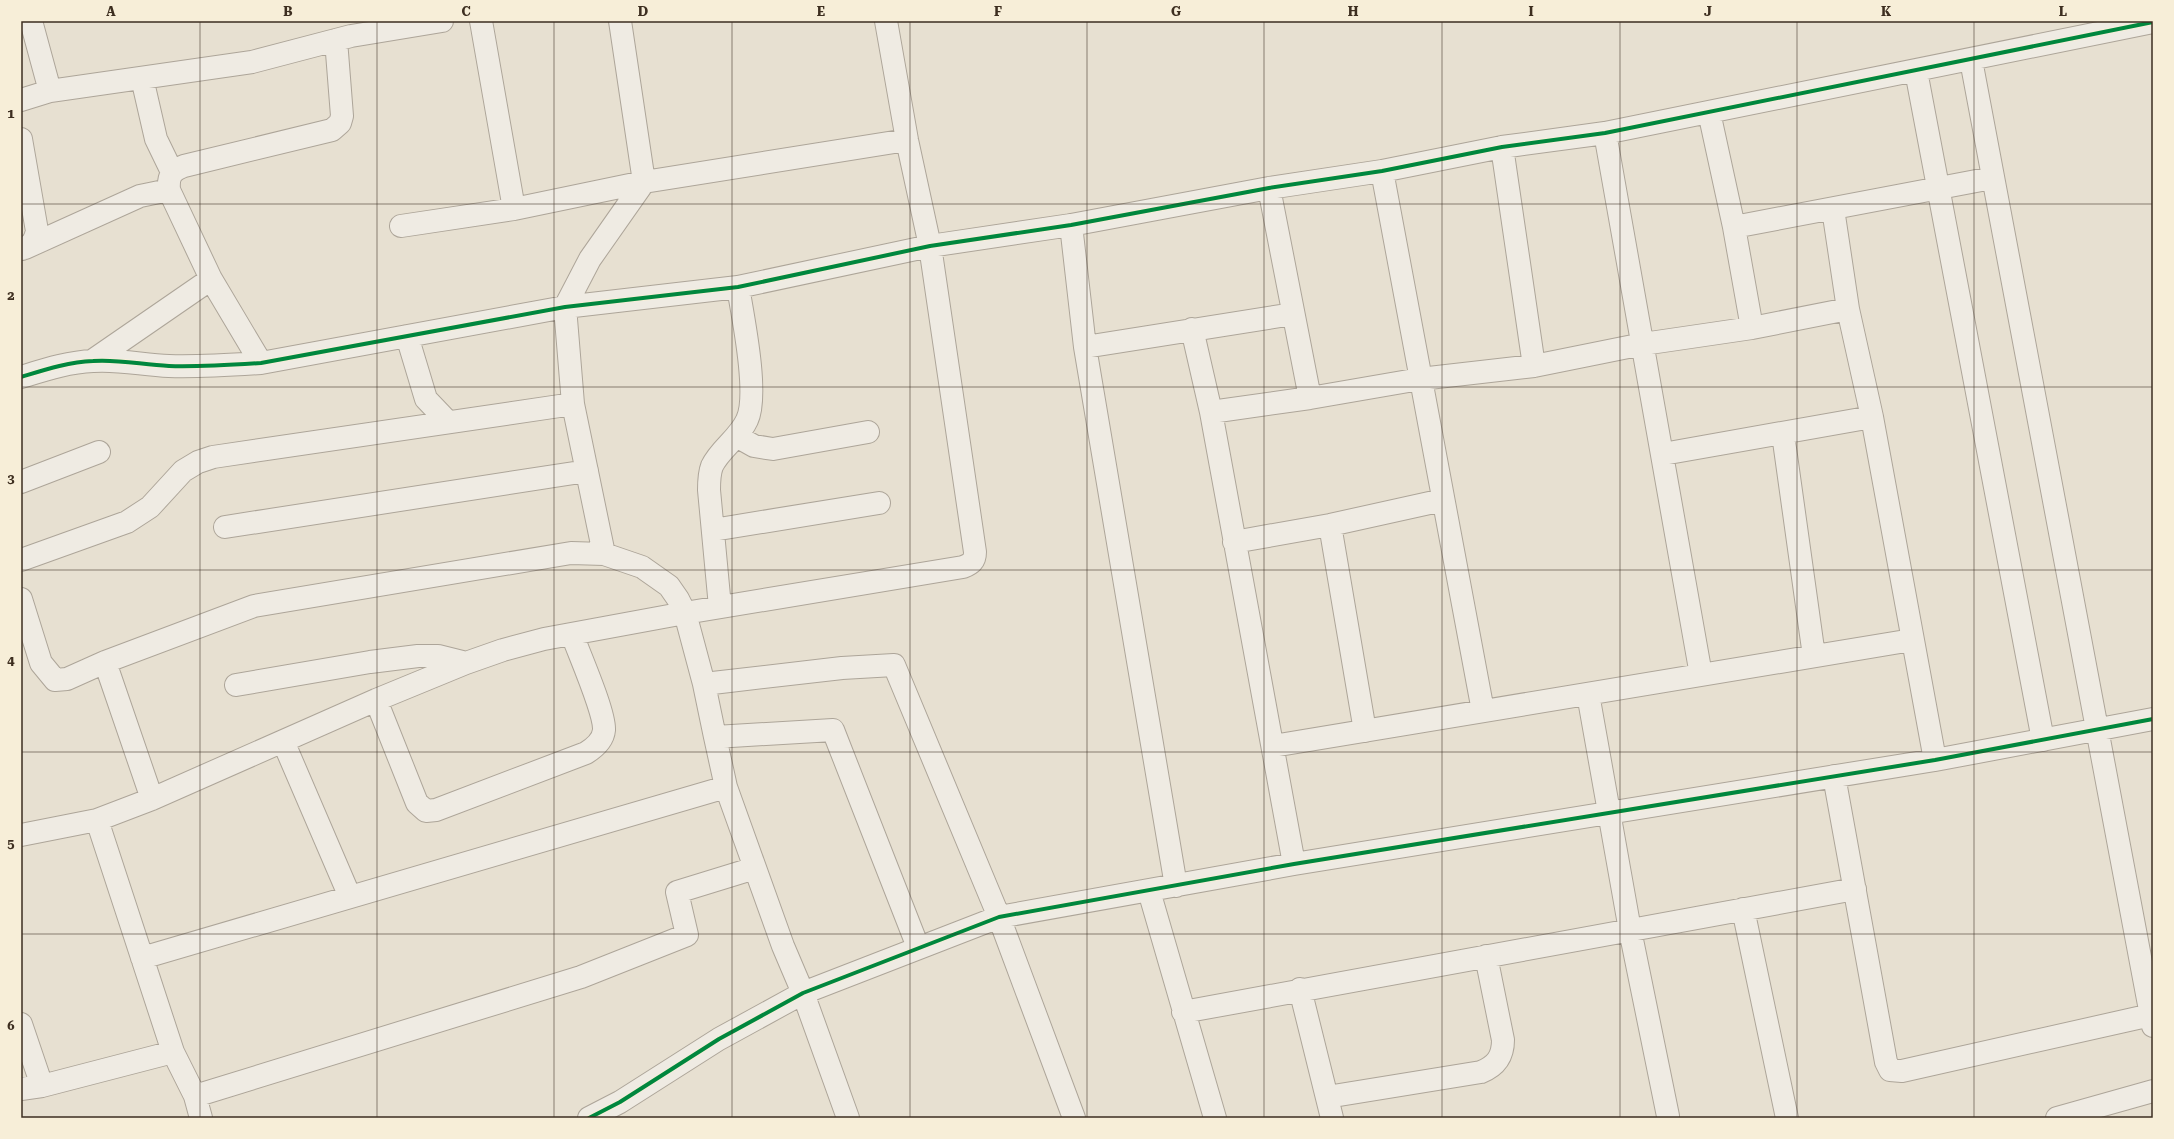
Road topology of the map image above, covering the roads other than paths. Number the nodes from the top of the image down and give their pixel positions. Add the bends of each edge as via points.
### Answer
1 (31, 21) edge
2 (442, 21) edge
3 (481, 21) edge
4 (620, 21) edge
5 (886, 21) edge
6 (2153, 22) edge
7 (336, 40) junction
8 (1971, 60) junction
9 (1916, 71) junction
10 (142, 78) junction
11 (50, 91) junction
12 (21, 100) edge
13 (1708, 112) junction
14 (1605, 133) junction
15 (21, 139) edge
16 (907, 140) junction
17 (1502, 147) junction
18 (1382, 171) junction
19 (1992, 178) junction
20 (170, 181) junction
21 (644, 182) junction
22 (1939, 187) junction
23 (1269, 188) junction
24 (514, 209) junction
25 (1833, 209) junction
26 (1071, 225) junction
27 (401, 226) dead end
28 (1734, 227) junction
29 (930, 246) junction
30 (23, 249) edge
31 (211, 279) junction
32 (738, 287) junction
33 (565, 307) junction
34 (1848, 309) junction
35 (1293, 314) junction
36 (1752, 328) junction
37 (1192, 329) junction
38 (407, 336) junction
39 (1642, 344) junction
40 (1085, 347) junction
41 (92, 361) junction
42 (261, 363) junction
43 (1534, 366) junction
44 (21, 377) edge
45 (1420, 379) junction
46 (1310, 398) junction
47 (573, 404) junction
48 (1211, 412) junction
49 (1872, 417) junction
50 (448, 422) junction
51 (868, 432) dead end
52 (1783, 434) junction
53 (738, 437) junction
54 (99, 452) dead end
55 (1663, 454) junction
56 (587, 471) junction
57 (21, 482) edge
58 (1443, 500) junction
59 (880, 503) dead end
60 (1330, 525) junction
61 (225, 527) dead end
62 (713, 530) junction
63 (1234, 542) junction
64 (604, 554) junction
65 (21, 560) edge
66 (21, 599) edge
67 (720, 607) junction
68 (685, 613) junction
69 (572, 634) junction
70 (1912, 640) junction
71 (1814, 656) junction
72 (105, 662) junction
73 (466, 663) junction
74 (1701, 675) junction
75 (704, 684) junction
76 (236, 685) dead end
77 (1588, 694) junction
78 (376, 700) junction
79 (1483, 711) junction
80 (2153, 719) edge
81 (2098, 730) junction
82 (1365, 731) junction
83 (715, 737) junction
84 (2043, 740) junction
85 (282, 741) junction
86 (1273, 746) junction
87 (1935, 760) junction
88 (1834, 776) junction
89 (726, 787) junction
90 (152, 799) junction
91 (1609, 813) junction
92 (97, 820) junction
93 (21, 835) edge
94 (1294, 864) junction
95 (755, 868) junction
96 (1176, 886) junction
97 (1855, 889) junction
98 (1149, 891) junction
99 (350, 897) junction
100 (1743, 910) junction
101 (999, 917) junction
102 (1630, 930) junction
103 (918, 947) junction
104 (1486, 956) junction
105 (142, 958) junction
106 (1300, 989) junction
107 (803, 993) junction
108 (1184, 1012) junction
109 (2152, 1021) edge
110 (21, 1024) edge
111 (173, 1052) junction
112 (31, 1087) edge
113 (2153, 1091) edge
114 (195, 1096) junction
115 (1327, 1097) junction
116 (1668, 1116) dead end
117 (201, 1118) edge
118 (591, 1118) edge
119 (848, 1118) edge
120 (1074, 1118) edge
121 (1215, 1118) edge
122 (1332, 1118) edge
123 (1787, 1118) edge
124 (2057, 1118) edge

1 - 11 street
2 - 7 street
3 - 24 street
4 - 21 street
5 - 16 street
6 - 8 street
7 - 10 street via 252,62
7 - 20 street via 342,116 337,127 184,166
8 - 9 street
8 - 19 street
9 - 13 street
9 - 22 street
10 - 11 street
10 - 20 street via 156,139
11 - 12 street
13 - 14 street
13 - 28 street
14 - 17 street
14 - 39 street
15 - 30 street via 37,231 36,239
16 - 21 street
16 - 29 street
17 - 18 street
17 - 43 street
18 - 23 street
18 - 45 street
19 - 22 street
19 - 81 street
20 - 30 street
20 - 31 street
21 - 24 street
21 - 33 street via 590,259
22 - 25 street
22 - 84 street
23 - 26 street
23 - 35 street
24 - 27 street
25 - 28 street
25 - 34 street
26 - 29 street
26 - 40 street
28 - 36 street
29 - 32 street
29 - 67 street via 975,558 963,566
31 - 41 street
31 - 42 street
32 - 33 street
32 - 53 street via 752,390 748,419
33 - 38 street
33 - 47 street
34 - 36 street
34 - 49 street
35 - 37 street
35 - 46 street
36 - 39 street
37 - 40 street
37 - 48 street
38 - 42 street
38 - 50 street via 426,399
39 - 43 street
39 - 55 street
40 - 96 street
41 - 42 street via 120,360 168,366
41 - 44 street via 60,366
43 - 45 street
45 - 46 street
45 - 58 street
46 - 48 street
47 - 50 street
47 - 56 street
48 - 63 street
49 - 52 street
49 - 70 street
50 - 65 street via 213,457 183,470 150,507 127,522
51 - 53 street via 773,449 754,446
52 - 55 street
52 - 71 street
53 - 62 street via 713,465 710,474
54 - 57 street
55 - 74 street
56 - 61 street
56 - 64 street
58 - 60 street
58 - 79 street
59 - 62 street
60 - 63 street
60 - 82 street
62 - 67 street
63 - 86 street
64 - 68 street via 642,567 656,576 668,586
64 - 72 street via 571,553 254,606
66 - 72 street via 41,664 55,680 67,679
67 - 68 street
68 - 69 street
68 - 75 street
69 - 73 street via 510,648
69 - 78 street via 601,715 604,730 595,747 586,753 436,810 426,811 417,803
70 - 71 street
70 - 87 street
71 - 74 street
72 - 90 street
73 - 76 street via 438,656 418,656
73 - 78 street
74 - 77 street
75 - 83 street
75 - 101 street via 842,668 894,665
77 - 79 street
77 - 91 street
78 - 85 street
79 - 82 street
80 - 81 street
81 - 84 street
81 - 109 street
82 - 86 street
83 - 89 street
83 - 103 street via 833,730
84 - 87 street
85 - 90 street
85 - 99 street
86 - 94 street
87 - 88 street
88 - 91 street
88 - 97 street
89 - 95 street
89 - 99 street
90 - 92 street
91 - 94 street
91 - 102 street
92 - 93 street
92 - 105 street
94 - 96 street
95 - 107 street
95 - 114 street via 677,892 687,936 581,977
96 - 98 street
97 - 100 street
97 - 109 street via 1886,1062 1890,1070 1902,1071
98 - 101 street
98 - 108 street
99 - 105 street
100 - 102 street
100 - 123 street
101 - 103 street
101 - 120 street
102 - 104 street
102 - 116 street
103 - 107 street
104 - 106 street
104 - 115 street via 1503,1040 1503,1051 1492,1068 1481,1072
105 - 111 street
106 - 108 street
106 - 115 street
107 - 118 street via 720,1039
107 - 119 street
108 - 121 street
110 - 112 street
111 - 112 street
111 - 114 street
113 - 124 street
114 - 117 street
115 - 122 street

